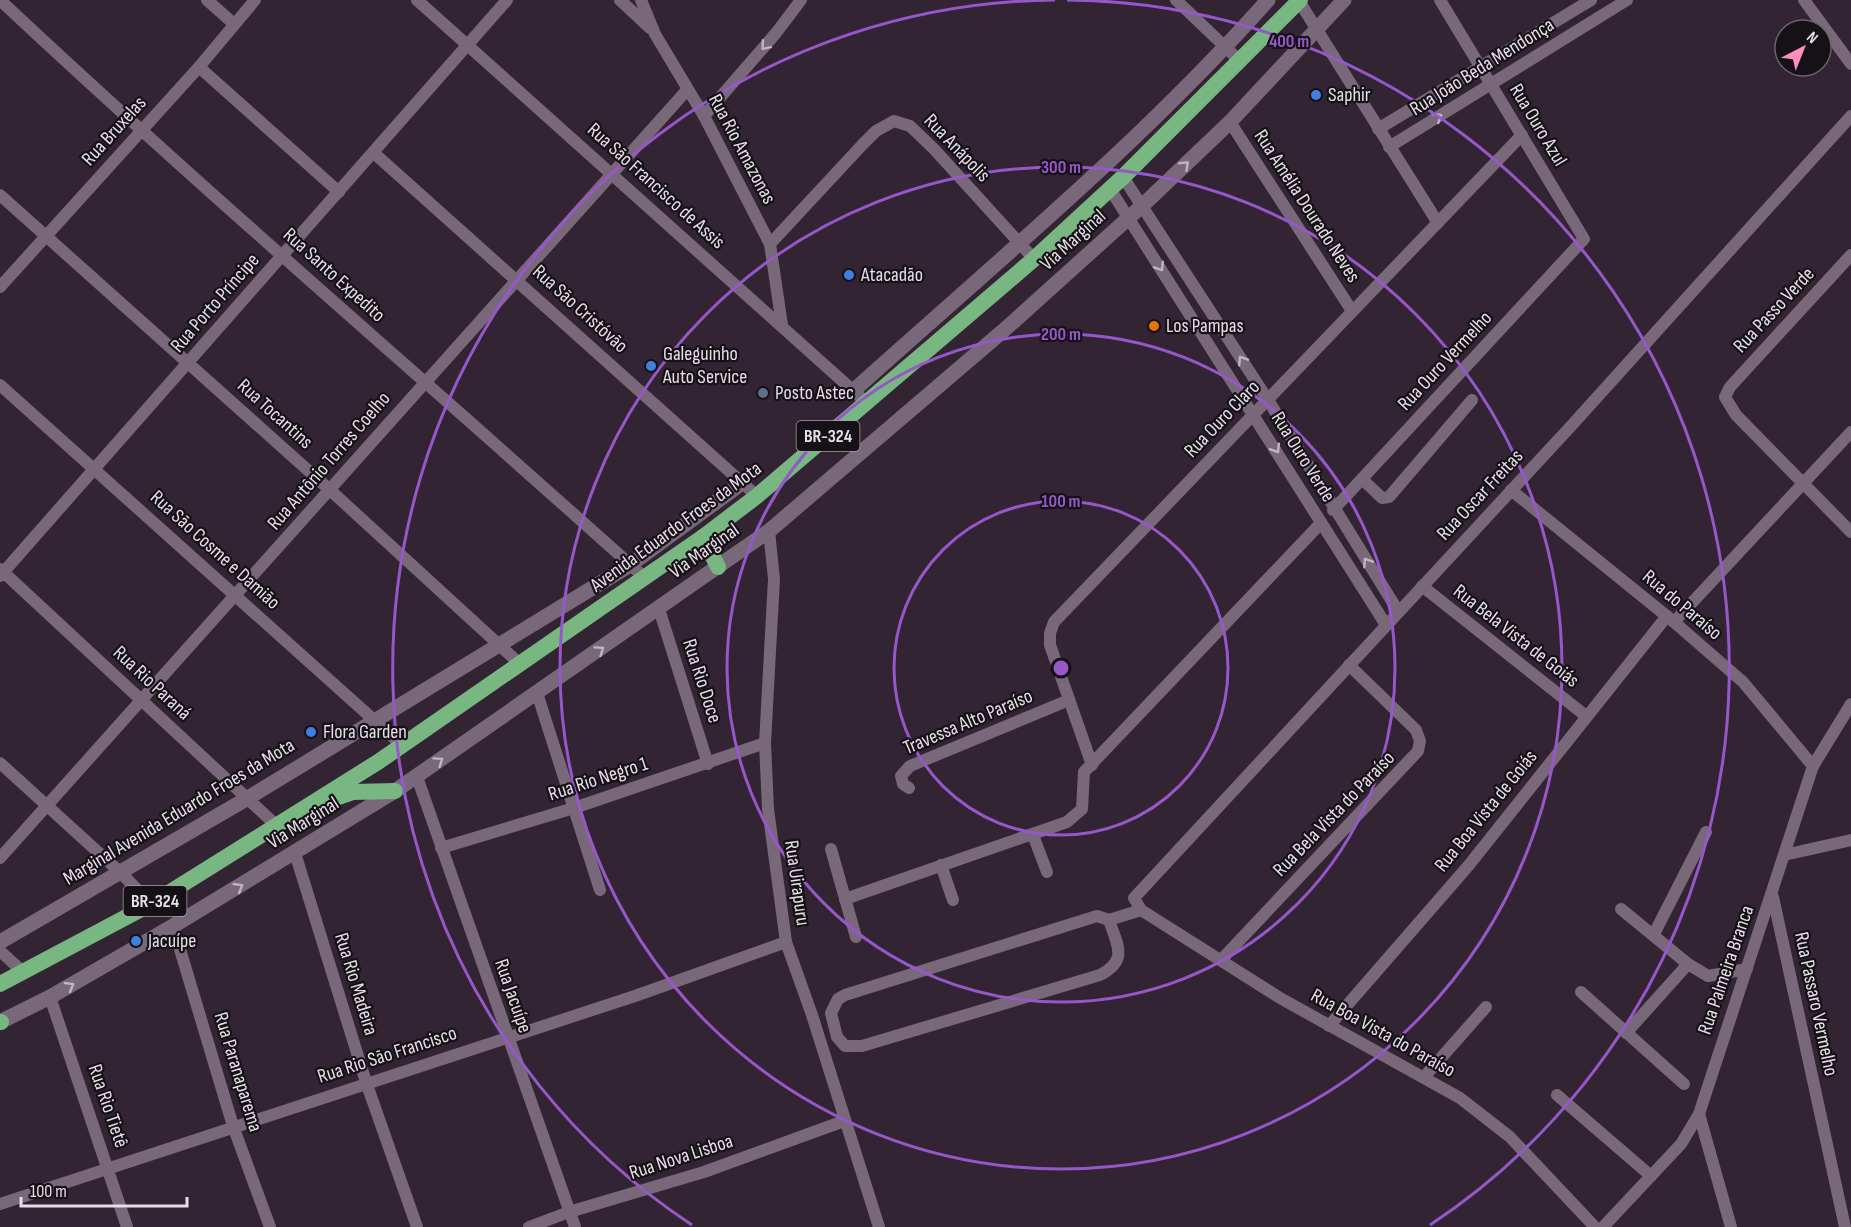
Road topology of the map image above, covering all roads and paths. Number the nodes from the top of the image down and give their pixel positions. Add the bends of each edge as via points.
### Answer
1 (0, 0) edge
2 (207, 0) edge
3 (255, 0) edge
4 (417, 0) edge
5 (507, 0) edge
6 (620, 0) edge
7 (641, 0) edge
8 (801, 0) edge
9 (1176, 0) edge
10 (1268, 0) edge
11 (1344, 0) edge
12 (1440, 0) edge
13 (1627, 0) edge
14 (1804, 0) edge
15 (1300, 1) edge
16 (1585, 2) edge
17 (234, 24) junction
18 (1317, 29) junction
19 (655, 34) junction
20 (468, 45) junction
21 (1226, 47) junction
22 (1241, 62) junction
23 (1851, 64) edge
24 (199, 67) junction
25 (1480, 68) junction
26 (1491, 84) junction
27 (687, 90) junction
28 (704, 116) junction
29 (1851, 116) edge
30 (1230, 122) junction
31 (1377, 129) junction
32 (139, 131) junction
33 (1522, 135) junction
34 (1389, 147) junction
35 (375, 154) junction
36 (612, 172) junction
37 (1124, 177) junction
38 (1110, 189) junction
39 (339, 192) junction
40 (0, 195) edge
41 (1143, 205) junction
42 (1128, 218) junction
43 (1438, 223) junction
44 (46, 237) junction
45 (1584, 239) joint
46 (1018, 242) junction
47 (771, 244) junction
48 (283, 254) junction
49 (1851, 255) edge
50 (1034, 259) junction
51 (517, 278) junction
52 (0, 287) edge
53 (1352, 311) junction
54 (782, 325) junction
55 (189, 363) junction
56 (423, 383) junction
57 (0, 385) edge
58 (853, 391) junction
59 (1268, 400) junction
60 (1472, 400) dead end
61 (867, 403) junction
62 (1254, 414) junction
63 (1851, 432) edge
64 (94, 468) junction
65 (1362, 479) junction
66 (742, 483) junction
67 (1802, 483) junction
68 (330, 489) junction
69 (1511, 490) junction
70 (757, 496) junction
71 (1333, 510) junction
72 (1322, 524) junction
73 (770, 531) junction
74 (1851, 532) edge
75 (703, 537) junction
76 (630, 565) junction
77 (718, 567) junction
78 (1, 572) edge
79 (644, 577) junction
80 (1422, 586) junction
81 (238, 595) junction
82 (659, 609) junction
83 (1398, 611) junction
84 (1671, 619) junction
85 (1386, 625) junction
86 (499, 643) junction
87 (522, 665) junction
88 (1349, 665) junction
89 (537, 693) junction
90 (142, 700) junction
91 (1069, 700) junction
92 (1851, 704) edge
93 (1586, 716) junction
94 (374, 720) junction
95 (765, 742) junction
96 (403, 747) junction
97 (0, 763) edge
98 (708, 764) junction
99 (1092, 765) junction
100 (1814, 766) junction
101 (417, 777) junction
102 (909, 788) dead end
103 (395, 791) junction
104 (248, 798) junction
105 (49, 806) junction
106 (574, 808) junction
107 (304, 809) junction
108 (277, 826) junction
109 (1706, 832) dead end
110 (1033, 835) junction
111 (1851, 840) edge
112 (441, 848) junction
113 (831, 849) dead end
114 (295, 854) junction
115 (1784, 855) junction
116 (0, 858) edge
117 (941, 865) junction
118 (1047, 872) dead end
119 (121, 873) junction
120 (600, 890) dead end
121 (1772, 895) junction
122 (1134, 898) joint
123 (845, 899) junction
124 (953, 900) dead end
125 (151, 904) junction
126 (1621, 909) dead end
127 (1141, 910) junction
128 (1109, 920) junction
129 (173, 926) junction
130 (1654, 934) junction
131 (856, 937) dead end
132 (0, 942) edge
133 (786, 942) junction
134 (0, 951) edge
135 (1221, 960) junction
136 (1688, 964) junction
137 (1747, 969) junction
138 (23, 972) junction
139 (0, 984) edge
140 (1581, 992) dead end
141 (50, 997) junction
142 (1486, 1007) dead end
143 (0, 1022) edge
144 (1329, 1026) junction
145 (1626, 1033) junction
146 (506, 1038) junction
147 (1425, 1076) junction
148 (366, 1082) junction
149 (1684, 1084) dead end
150 (1557, 1095) dead end
151 (1698, 1114) junction
152 (844, 1121) junction
153 (233, 1126) junction
154 (108, 1167) junction
155 (1651, 1176) junction
156 (0, 1204) edge
157 (569, 1212) junction
158 (127, 1227) edge
159 (270, 1227) edge
160 (417, 1227) edge
161 (529, 1227) edge
162 (574, 1227) edge
163 (879, 1227) edge
164 (1595, 1227) edge
165 (1603, 1227) edge
166 (1731, 1227) edge
167 (1845, 1227) edge

1 - 32 street, Rua Santo Expedito
2 - 17 street
3 - 17 street, Rua Bruxelas
4 - 20 street, Rua São Francisco de Assis
5 - 20 street, Rua Porto Príncipe
6 - 19 street
7 - 19 street, Rua Rio Amazonas
8 -> 28 street
9 - 21 street
10 - 21 street
11 - 18 street, Via Marginal
12 - 25 street, Rua Ouro Azul
13 - 26 street, Rua João Beda Mendonça
14 - 23 street
15 - 18 street
15 - 22 highway, Avenida Eduardo Froes da Mota / BR-324
16 - 25 street, Rua João Beda Mendonça
17 - 24 street, Rua Bruxelas
18 - 30 street, Via Marginal
18 - 31 street
19 - 27 street, Rua Rio Amazonas
20 - 35 street, Rua Porto Príncipe
20 - 36 street, Rua São Francisco de Assis
21 - 22 street
21 - 46 street
22 - 37 highway, Avenida Eduardo Froes da Mota / BR-324
24 - 32 street, Rua Bruxelas
24 - 39 street
25 - 26 street, Rua Ouro Azul
25 - 31 street, Rua João Beda Mendonça
26 - 33 street, Rua Ouro Azul
34 -> 26 street, Rua João Beda Mendonça
27 - 28 street, Rua Rio Amazonas
27 - 36 street, Rua Antônio Torres Coelho
28 - 47 street, Rua Rio Amazonas
29 - 69 street, Rua Oscar Freitas
41 -> 30 street, Via Marginal
30 - 53 street, Rua Amélia Dourado Neves
31 - 34 street
32 - 44 street, Rua Bruxelas
32 - 48 street, Rua Santo Expedito
33 - 43 street, Rua Ouro Claro
33 - 45 street, Rua Ouro Azul
34 - 43 street
35 - 39 street, Rua Porto Príncipe
35 - 51 street, Rua São Cristóvão
36 - 51 street, Rua Antônio Torres Coelho
36 - 54 street, Rua São Francisco de Assis
37 - 38 highway, Avenida Eduardo Froes da Mota / BR-324
37 - 41 street, Rua Ouro Verde
38 - 42 street, Rua Ouro Verde
38 - 50 highway, Avenida Eduardo Froes da Mota / BR-324
39 - 48 street, Rua Porto Príncipe
40 - 44 street, Rua Tocantins
41 - 42 street, Via Marginal
59 -> 41 street, Rua Ouro Verde
42 -> 62 street, Rua Ouro Verde
42 - 73 street, Via Marginal via 995,339
43 - 53 street, Rua Ouro Claro
44 - 52 street, Rua Bruxelas
44 - 55 street, Rua Tocantins
45 - 65 street, Rua Ouro Vermelho
46 - 47 street, Rua Anápolis via 934,149 910,126 894,121 876,131
46 - 50 street, Rua Anápolis
46 - 58 street
47 - 54 street, Rua Rio Amazonas
48 - 55 street, Rua Porto Príncipe
48 - 56 street, Rua Santo Expedito
49 - 67 street, Rua Passo Verde via 1726,393 1727,403 1736,415
50 - 61 highway, Avenida Eduardo Froes da Mota / BR-324
51 - 56 street, Rua Antônio Torres Coelho
51 - 66 street, Rua São Cristóvão
53 - 59 street, Rua Ouro Claro
54 - 58 street, Rua São Francisco de Assis
55 - 64 street, Rua Porto Príncipe
55 - 68 street, Rua Tocantins
56 - 68 street, Rua Antônio Torres Coelho
56 - 76 street, Rua Santo Expedito
57 - 64 street, Rua São Cosme e Damião
58 - 61 street, Rua São Francisco de Assis
59 - 62 street, Rua Ouro Claro
59 - 71 street, Rua Ouro Verde
60 - 65 street via 1389,497 1382,498
61 - 70 highway, Avenida Eduardo Froes da Mota / BR-324
62 -> 72 street, Rua Ouro Verde
62 - 91 street, Rua Ouro Claro via 1054,622 1050,645
63 - 67 street, Rua Boa Vista de Goiás
64 - 78 street, Rua Porto Príncipe
64 - 81 street, Rua São Cosme e Damião
65 - 71 street, Rua Ouro Vermelho
66 - 70 street, Rua São Cristóvão
66 - 76 street, Marginal Avenida Eduardo Froes da Mota
67 - 74 street
67 - 84 street, Rua Boa Vista de Goiás
68 - 81 street, Rua Antônio Torres Coelho
68 - 86 street, Rua Tocantins
69 - 80 street, Rua Oscar Freitas
69 - 84 street, Rua do Paraíso
70 - 75 highway, Avenida Eduardo Froes da Mota / BR-324
83 -> 71 street, Rua Ouro Verde
72 - 85 street, Rua Ouro Verde
72 - 99 street
73 - 77 street, Via Marginal
73 - 95 street, Rua Uirapuru via 774,579
75 - 77 highway
75 - 79 highway, Avenida Eduardo Froes da Mota / BR-324
76 - 79 street, Rua Santo Expedito
76 - 86 street, Marginal Avenida Eduardo Froes da Mota
77 - 82 street, Via Marginal
78 - 90 street, Rua Rio Paraná
79 - 87 highway, Avenida Eduardo Froes da Mota / BR-324
80 - 83 street, Rua Oscar Freitas
80 - 93 street, Rua Bela Vista de Goiás
81 - 90 street, Rua Antônio Torres Coelho
81 - 94 street, Rua São Cosme e Damião
89 -> 82 street, Via Marginal
82 - 98 street, Rua Rio Doce
83 - 85 street, Rua Oscar Freitas
84 - 93 street, Rua Boa Vista de Goiás
84 - 100 street, Rua do Paraíso via 1743,682
85 - 88 street, Rua Oscar Freitas
86 - 87 street, Rua Tocantins
86 - 94 street, Marginal Avenida Eduardo Froes da Mota
87 - 96 highway, Avenida Eduardo Froes da Mota / BR-324
88 - 122 street, Rua Oscar Freitas
88 - 135 street, Rua Bela Vista do Paraíso via 1416,730 1418,751
101 -> 89 street, Via Marginal
89 - 106 street
90 - 104 street, Rua Rio Paraná
90 - 105 street, Rua Antônio Torres Coelho
91 - 99 street, Rua Ouro Claro
91 - 102 street, Travessa Alto Paraíso via 910,766 901,776
92 - 100 street, Rua Palmeira Branca
93 - 144 street, Rua Boa Vista de Goiás via 1469,865
94 - 96 street, Rua São Cosme e Damião
94 - 104 street, Marginal Avenida Eduardo Froes da Mota
95 - 98 street, Rua Rio Negro 1
95 - 133 street, Rua Uirapuru via 768,808
96 - 107 highway, Avenida Eduardo Froes da Mota / BR-324
97 - 105 street
98 - 106 street, Rua Rio Negro 1
99 - 110 street via 1082,778 1083,804 1078,814
100 - 115 street, Rua Palmeira Branca
101 - 103 street, Via Marginal
101 - 112 street, Rua Jacuípe
103 - 107 highway via 353,792
103 - 114 street, Via Marginal
104 - 108 street, Rua Rio Paraná
104 - 119 street, Marginal Avenida Eduardo Froes da Mota
105 - 116 street, Rua Antônio Torres Coelho
105 - 119 street
106 - 112 street, Rua Rio Negro 1
106 - 120 street
107 - 108 highway, Avenida Eduardo Froes da Mota / BR-324
108 - 125 highway, Avenida Eduardo Froes da Mota / BR-324
109 - 130 street
110 - 117 street
110 - 118 street
111 - 115 street
112 - 146 street, Rua Jacuípe
113 - 123 street
129 -> 114 street, Via Marginal
114 - 148 street, Rua Rio Madeira
115 - 121 street, Rua Palmeira Branca
117 - 123 street
117 - 124 street
119 - 125 street
119 - 132 street, Marginal Avenida Eduardo Froes da Mota
121 - 137 street, Rua Palmeira Branca
121 - 167 street, Rua Passaro Vermelho
122 - 127 street, Rua Boa Vista do Paraíso
123 - 131 street
125 - 138 highway, Avenida Eduardo Froes da Mota / BR-324
126 - 130 street
127 - 128 street
127 - 135 street, Rua Boa Vista do Paraíso
128 - 128 street via 1088,918 845,995 838,999 831,1013 837,1037 845,1046 862,1047 1100,975 1119,958
141 -> 129 street, Via Marginal
129 - 153 street, Rua Paranaparema
130 - 136 street
133 - 146 street, Rua Rio São Francisco
133 - 152 street, Rua Uirapuru
134 - 138 street
135 - 144 street, Rua Boa Vista do Paraíso
136 - 137 street via 1712,977
136 - 145 street
137 - 151 street, Rua Palmeira Branca
138 - 139 highway, Avenida Eduardo Froes da Mota / BR-324
140 - 145 street
141 - 143 street, Via Marginal
141 - 154 street, Rua Rio Tietê
142 - 147 street
144 - 147 street, Rua Boa Vista do Paraíso
145 - 149 street
146 - 148 street, Rua Rio São Francisco
146 - 157 street, Rua Jacuípe
147 - 164 street, Rua Boa Vista do Paraíso via 1510,1137
148 - 153 street, Rua Rio São Francisco
148 - 160 street, Rua Rio Madeira
150 - 155 street
151 - 155 street, Rua Palmeira Branca via 1681,1144
151 - 166 street
152 - 157 street, Rua Nova Lisboa via 704,1172
152 - 163 street, Rua Uirapuru
153 - 154 street, Rua Rio São Francisco
153 - 159 street, Rua Paranaparema
154 - 156 street, Rua Rio São Francisco
154 - 158 street, Rua Rio Tietê
155 - 165 street, Rua Palmeira Branca
157 - 161 street, Rua Nova Lisboa
157 - 162 street, Rua Jacuípe

